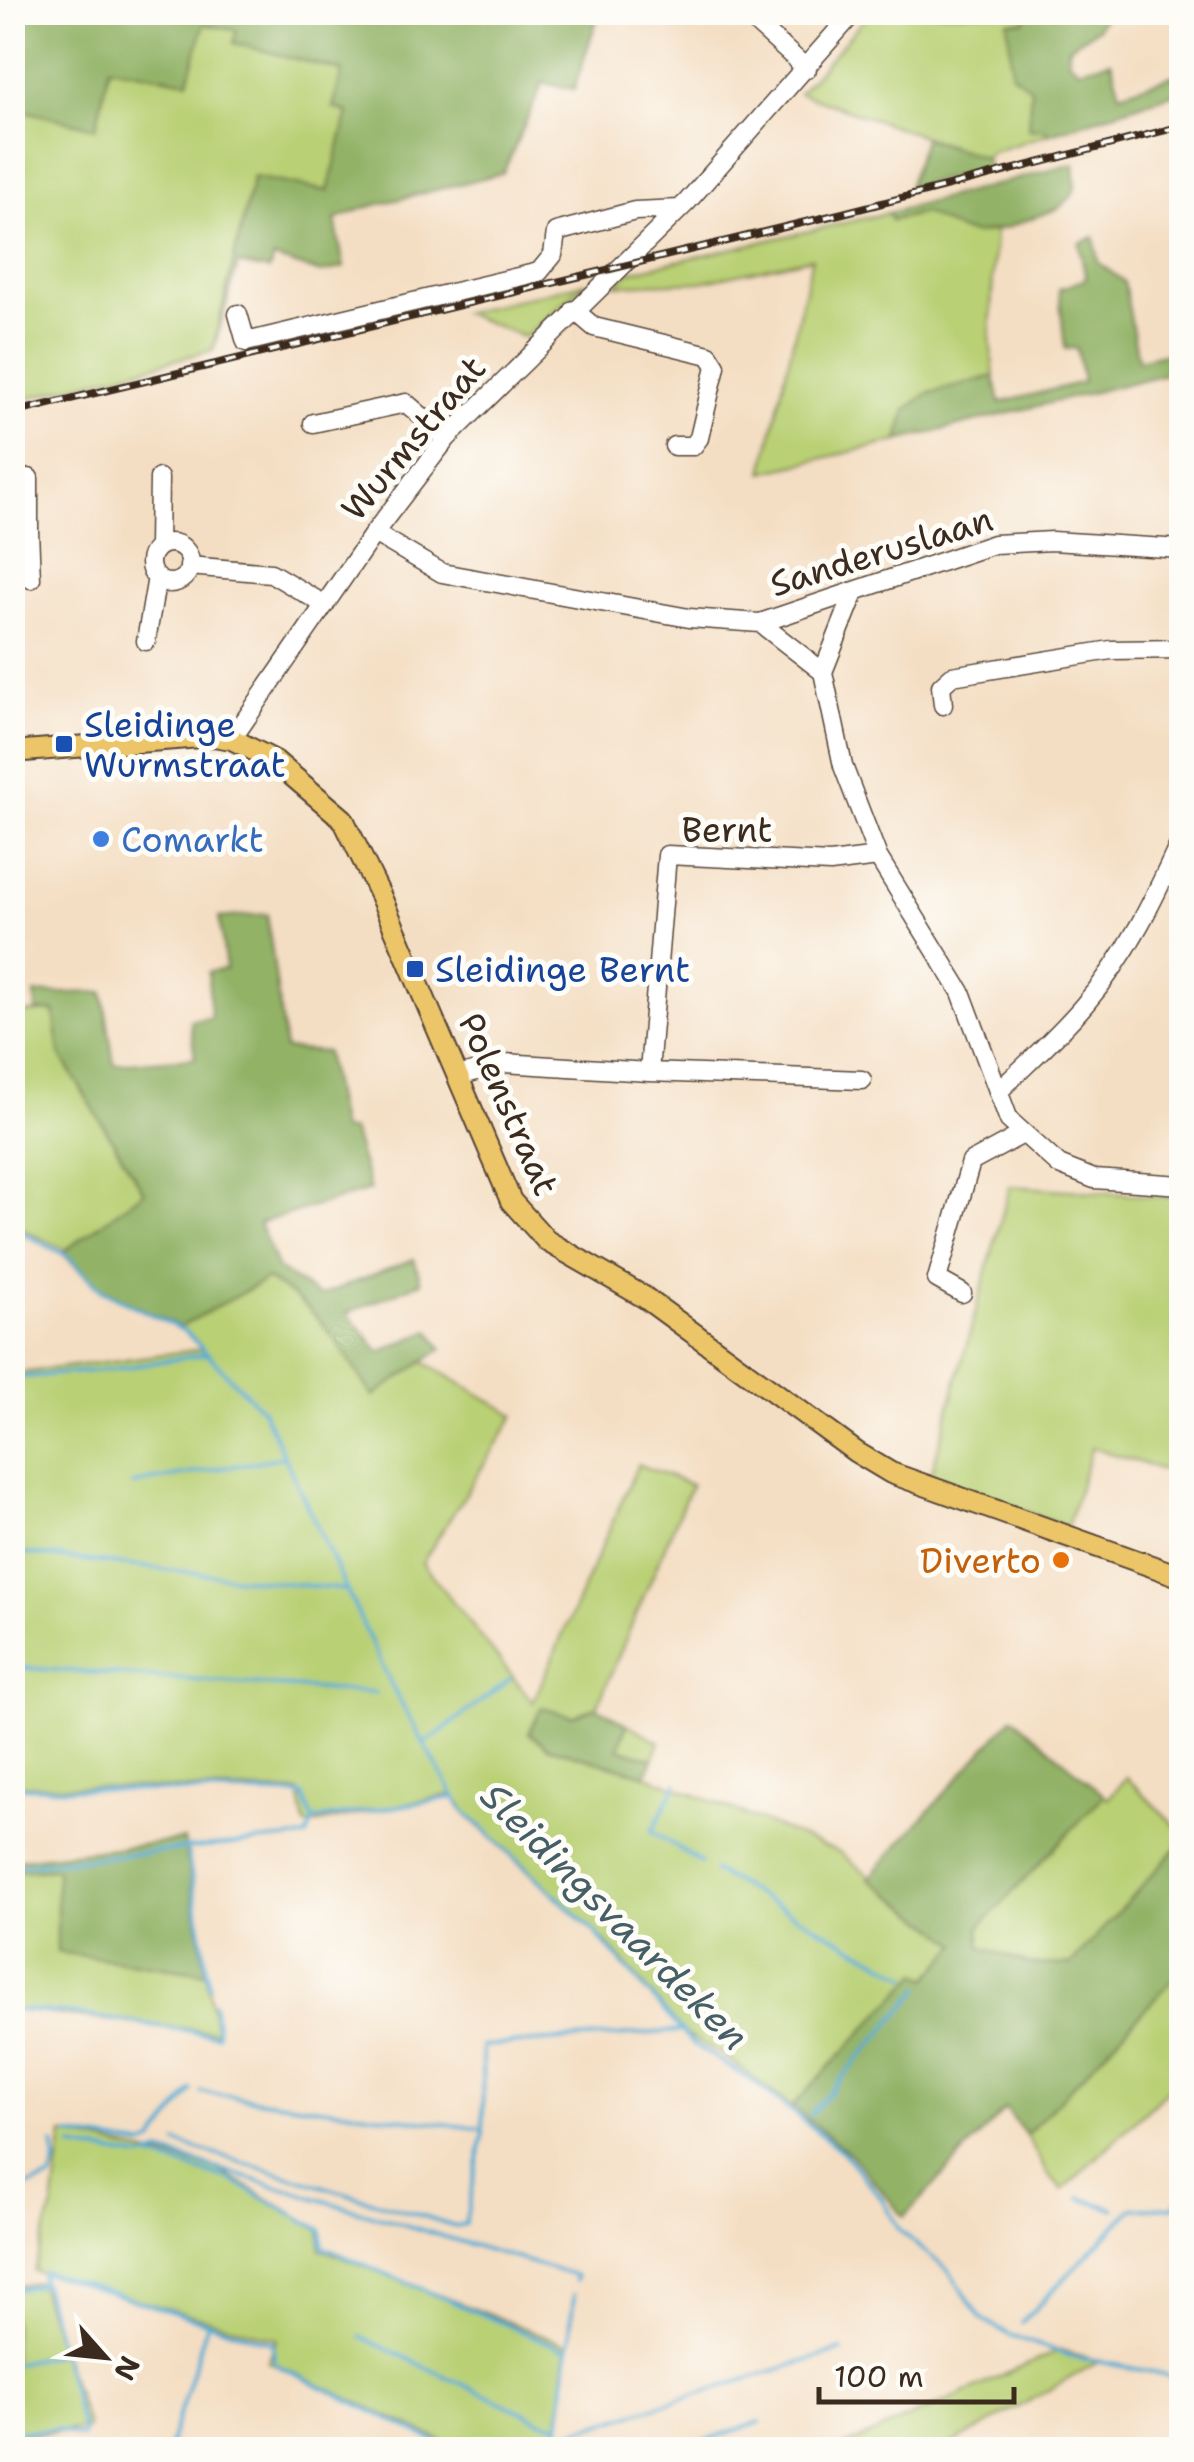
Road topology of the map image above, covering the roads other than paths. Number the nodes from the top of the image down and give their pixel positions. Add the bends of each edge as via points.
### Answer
1 (744, 12) edge
2 (854, 12) edge
3 (807, 69) junction
4 (680, 209) junction
5 (574, 310) junction
6 (238, 314) dead end
7 (312, 423) dead end
8 (447, 438) junction
9 (674, 446) dead end
10 (29, 478) dead end
11 (159, 478) dead end
12 (21, 530) edge
13 (374, 533) junction
14 (158, 547) junction
15 (1182, 549) edge
16 (189, 566) junction
17 (157, 577) junction
18 (31, 579) dead end
19 (854, 594) junction
20 (325, 605) junction
21 (760, 623) junction
22 (146, 641) dead end
23 (1182, 650) edge
24 (822, 672) junction
25 (943, 706) dead end
26 (232, 739) junction
27 (12, 752) edge
28 (1182, 838) edge
29 (878, 858) junction
30 (649, 1072) junction
31 (459, 1076) junction
32 (862, 1080) dead end
33 (998, 1092) junction
34 (1021, 1135) junction
35 (1182, 1185) edge
36 (962, 1293) dead end
37 (1182, 1577) edge

1 - 3 street
2 - 3 street, Wurmstraat
3 - 4 street, Wurmstraat
4 - 5 street, Wurmstraat
4 - 6 street via 635,211 556,232 553,255 539,272 329,325 246,342
5 - 8 street, Wurmstraat
5 - 9 street via 594,326 709,355 716,366 700,438 694,446
7 - 8 street via 406,403
8 - 13 street, Wurmstraat
10 - 12 street
11 - 14 street
12 - 18 street
13 - 20 street, Wurmstraat
13 - 21 street, Sanderuslaan via 442,573 689,618
14 - 16 street via 180,546
14 - 17 street via 150,565
15 - 19 street, Sanderuslaan via 994,544
16 - 17 street via 177,582
16 - 20 street via 270,573
17 - 22 street
19 - 21 street, Sanderuslaan
19 - 24 street
20 - 26 street, Wurmstraat
21 - 24 street
23 - 25 street via 1111,650 952,676 941,686
24 - 29 street via 843,766
26 - 27 main road, Polenstraat
26 - 31 main road, Polenstraat via 275,761 342,819
28 - 33 street via 1146,917 1110,971
29 - 30 street, Bernt via 830,863 667,855
29 - 33 street via 961,992
30 - 31 street via 504,1064
30 - 32 street
31 - 37 main road, Polenstraat via 511,1202 547,1240 644,1298 891,1473
33 - 34 street
34 - 35 street via 1094,1180
34 - 36 street via 971,1162 937,1279

